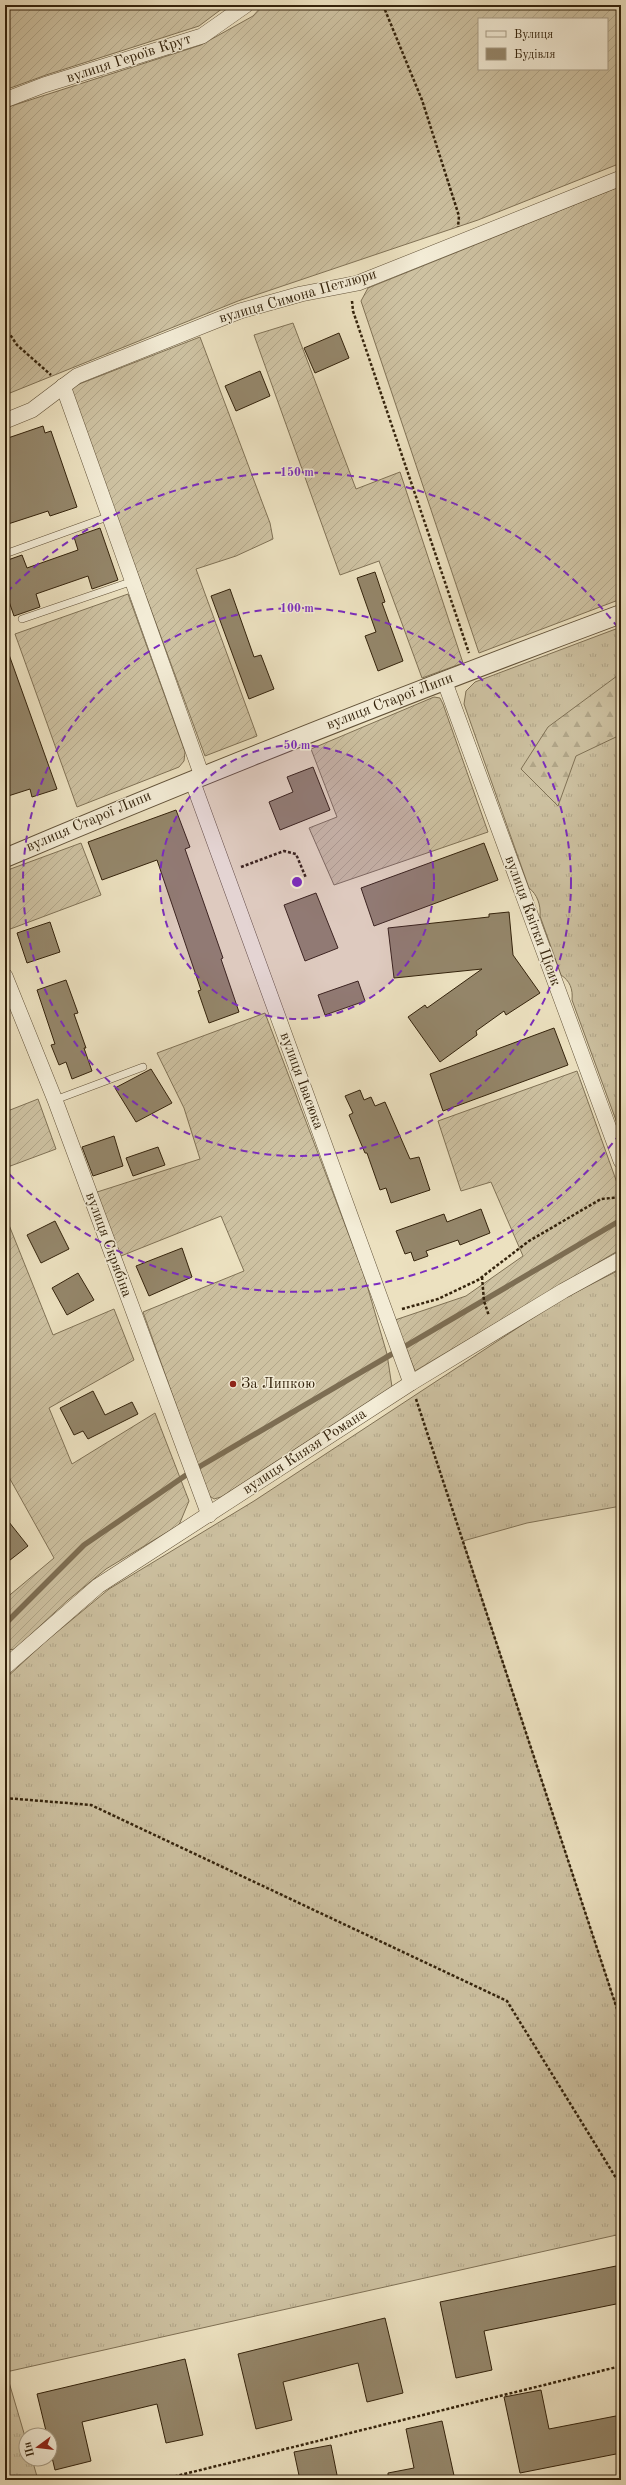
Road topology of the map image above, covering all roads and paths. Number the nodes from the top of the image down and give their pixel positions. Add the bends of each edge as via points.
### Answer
1 (246, 5) edge
2 (383, 5) edge
3 (5, 100) edge
4 (621, 178) edge
5 (456, 245) junction
6 (358, 283) junction
7 (5, 327) edge
8 (63, 386) junction
9 (5, 421) edge
10 (110, 516) junction
11 (5, 554) edge
12 (133, 581) junction
13 (621, 614) edge
14 (22, 619) dead end
15 (474, 668) junction
16 (444, 680) junction
17 (197, 778) junction
18 (5, 858) edge
19 (226, 873) junction
20 (306, 878) dead end
21 (5, 976) edge
22 (143, 1067) dead end
23 (55, 1100) junction
24 (621, 1161) edge
25 (621, 1197) edge
26 (621, 1259) edge
27 (482, 1277) junction
28 (386, 1313) junction
29 (498, 1330) junction
30 (411, 1383) junction
31 (209, 1515) junction
32 (5, 1667) edge
33 (5, 1798) edge
34 (621, 2021) edge
35 (621, 2186) edge
36 (621, 2366) edge
37 (160, 2480) edge

1 - 3 street, вулиця Героїв Крут via 202,36 44,85
2 - 5 path via 422,100 459,216
4 - 5 street, вулиця Симона Петлюри
5 - 6 street, вулиця Симона Петлюри
6 - 8 street, вулиця Симона Петлюри via 301,294 240,311 77,376
6 - 15 path via 352,299 353,311
7 - 8 path via 17,345
8 - 9 street, вулиця Симона Петлюри via 32,410
8 - 10 street, вулиця Івасюка
10 - 11 lane
10 - 12 street, вулиця Івасюка
12 - 14 lane
12 - 17 street, вулиця Івасюка
13 - 15 street, вулиця Старої Липи
15 - 16 street, вулиця Старої Липи
16 - 17 street, вулиця Старої Липи
16 - 24 street, вулиця Квітки Цісик
17 - 18 street, вулиця Старої Липи
17 - 19 street, вулиця Івасюка
19 - 20 path via 284,851 296,854
19 - 28 street, вулиця Івасюка
21 - 23 street, вулиця Скрябіна
22 - 23 lane
23 - 31 street, вулиця Скрябіна
25 - 27 path via 600,1199 529,1241
26 - 29 street, вулиця Князя Романа
27 - 28 path via 438,1299
27 - 29 path via 488,1314
28 - 30 street, вулиця Івасюка
29 - 30 street, вулиця Князя Романа
30 - 31 street, вулиця Князя Романа
30 - 34 path
31 - 32 street, вулиця Князя Романа via 98,1586
33 - 35 path via 91,1805 507,2001
36 - 37 path

